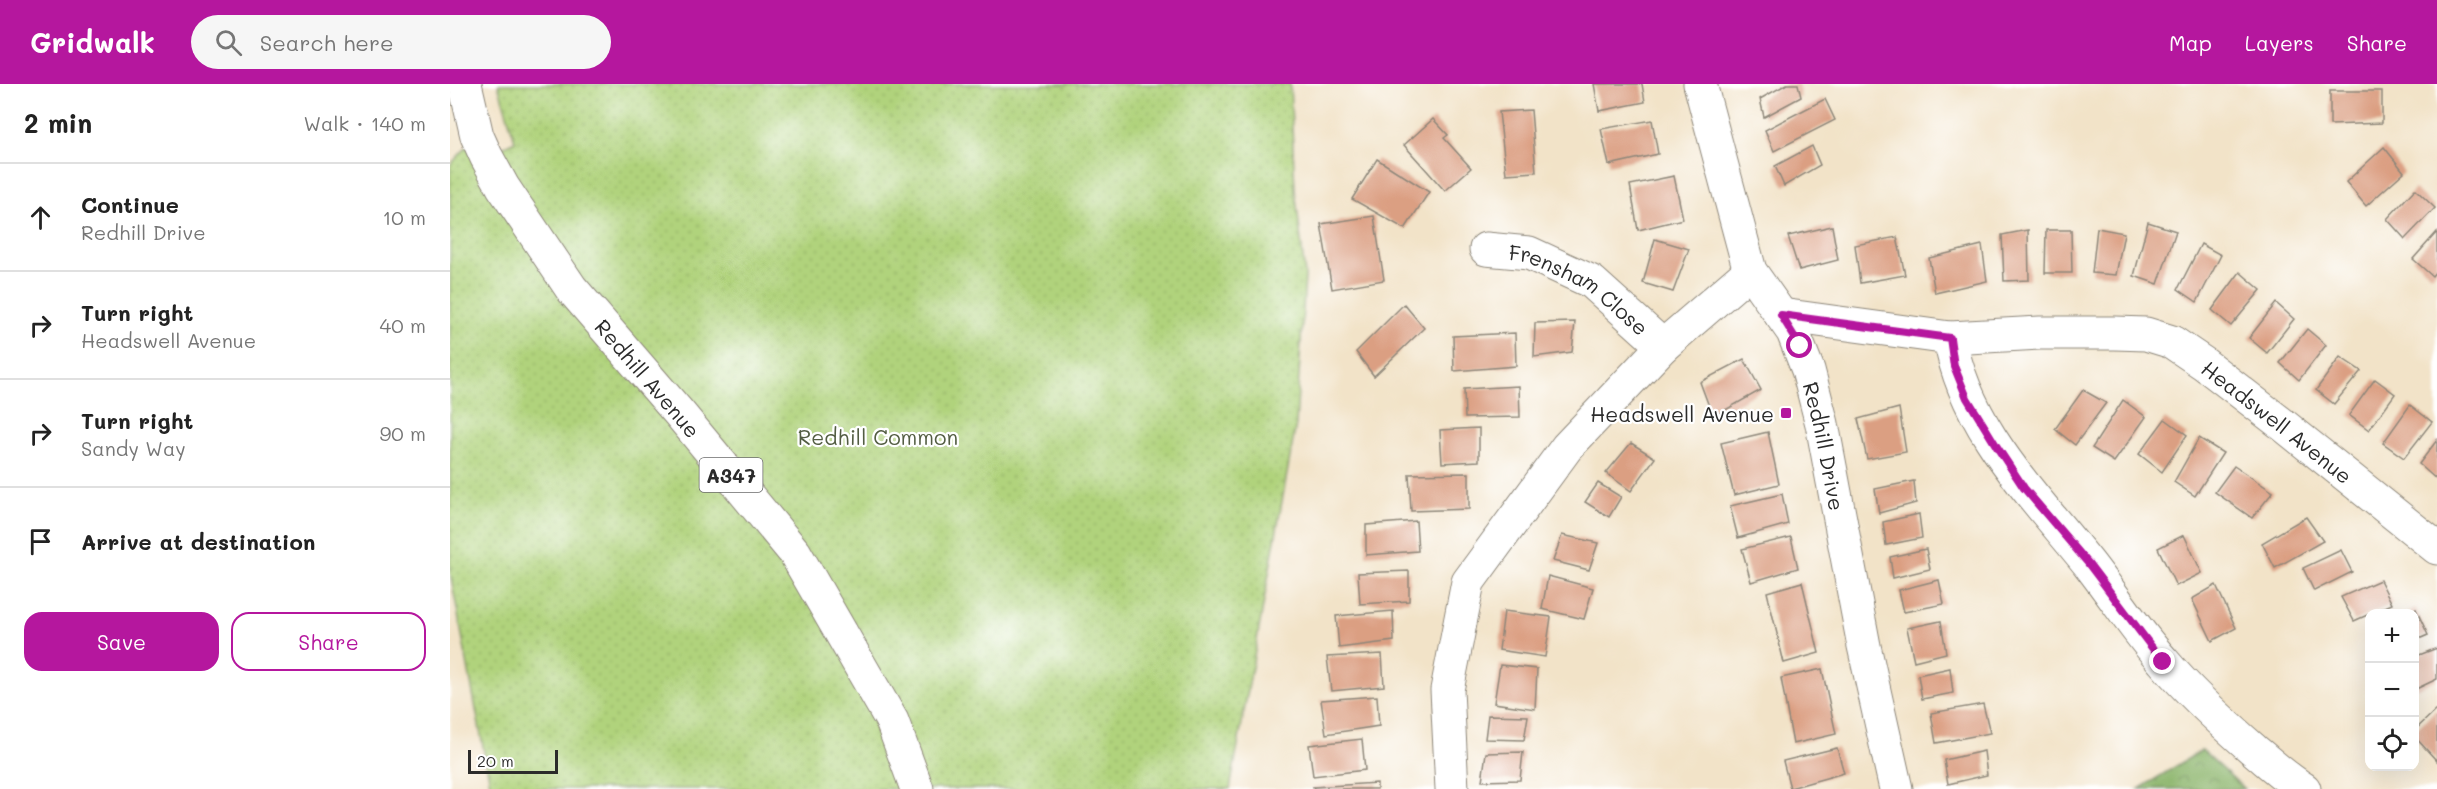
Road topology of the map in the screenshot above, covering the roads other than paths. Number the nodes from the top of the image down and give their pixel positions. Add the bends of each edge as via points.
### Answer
1 (465, 84) edge
2 (1700, 84) edge
3 (1486, 249) dead end
4 (1750, 272) junction
5 (1781, 315) junction
6 (1950, 338) junction
7 (1663, 346) junction
8 (2437, 548) edge
9 (917, 789) edge
10 (1452, 789) edge
11 (1896, 789) edge
12 (2304, 789) edge

1 - 9 street, Redhill Avenue / A347 via 477,136 486,156 572,288 795,553 892,721
2 - 4 street, Redhill Drive
3 - 7 street, Frensham Close via 1529,253 1592,282
4 - 5 street, Redhill Drive
4 - 7 street
5 - 6 street, Headswell Avenue
5 - 11 street, Redhill Drive via 1800,346 1822,424
6 - 8 street, Headswell Avenue via 2115,333 2146,334 2172,342
6 - 12 street via 1954,366 1967,398 2024,488 2088,563 2163,662 2234,732
7 - 10 street via 1567,447 1468,582 1447,690

